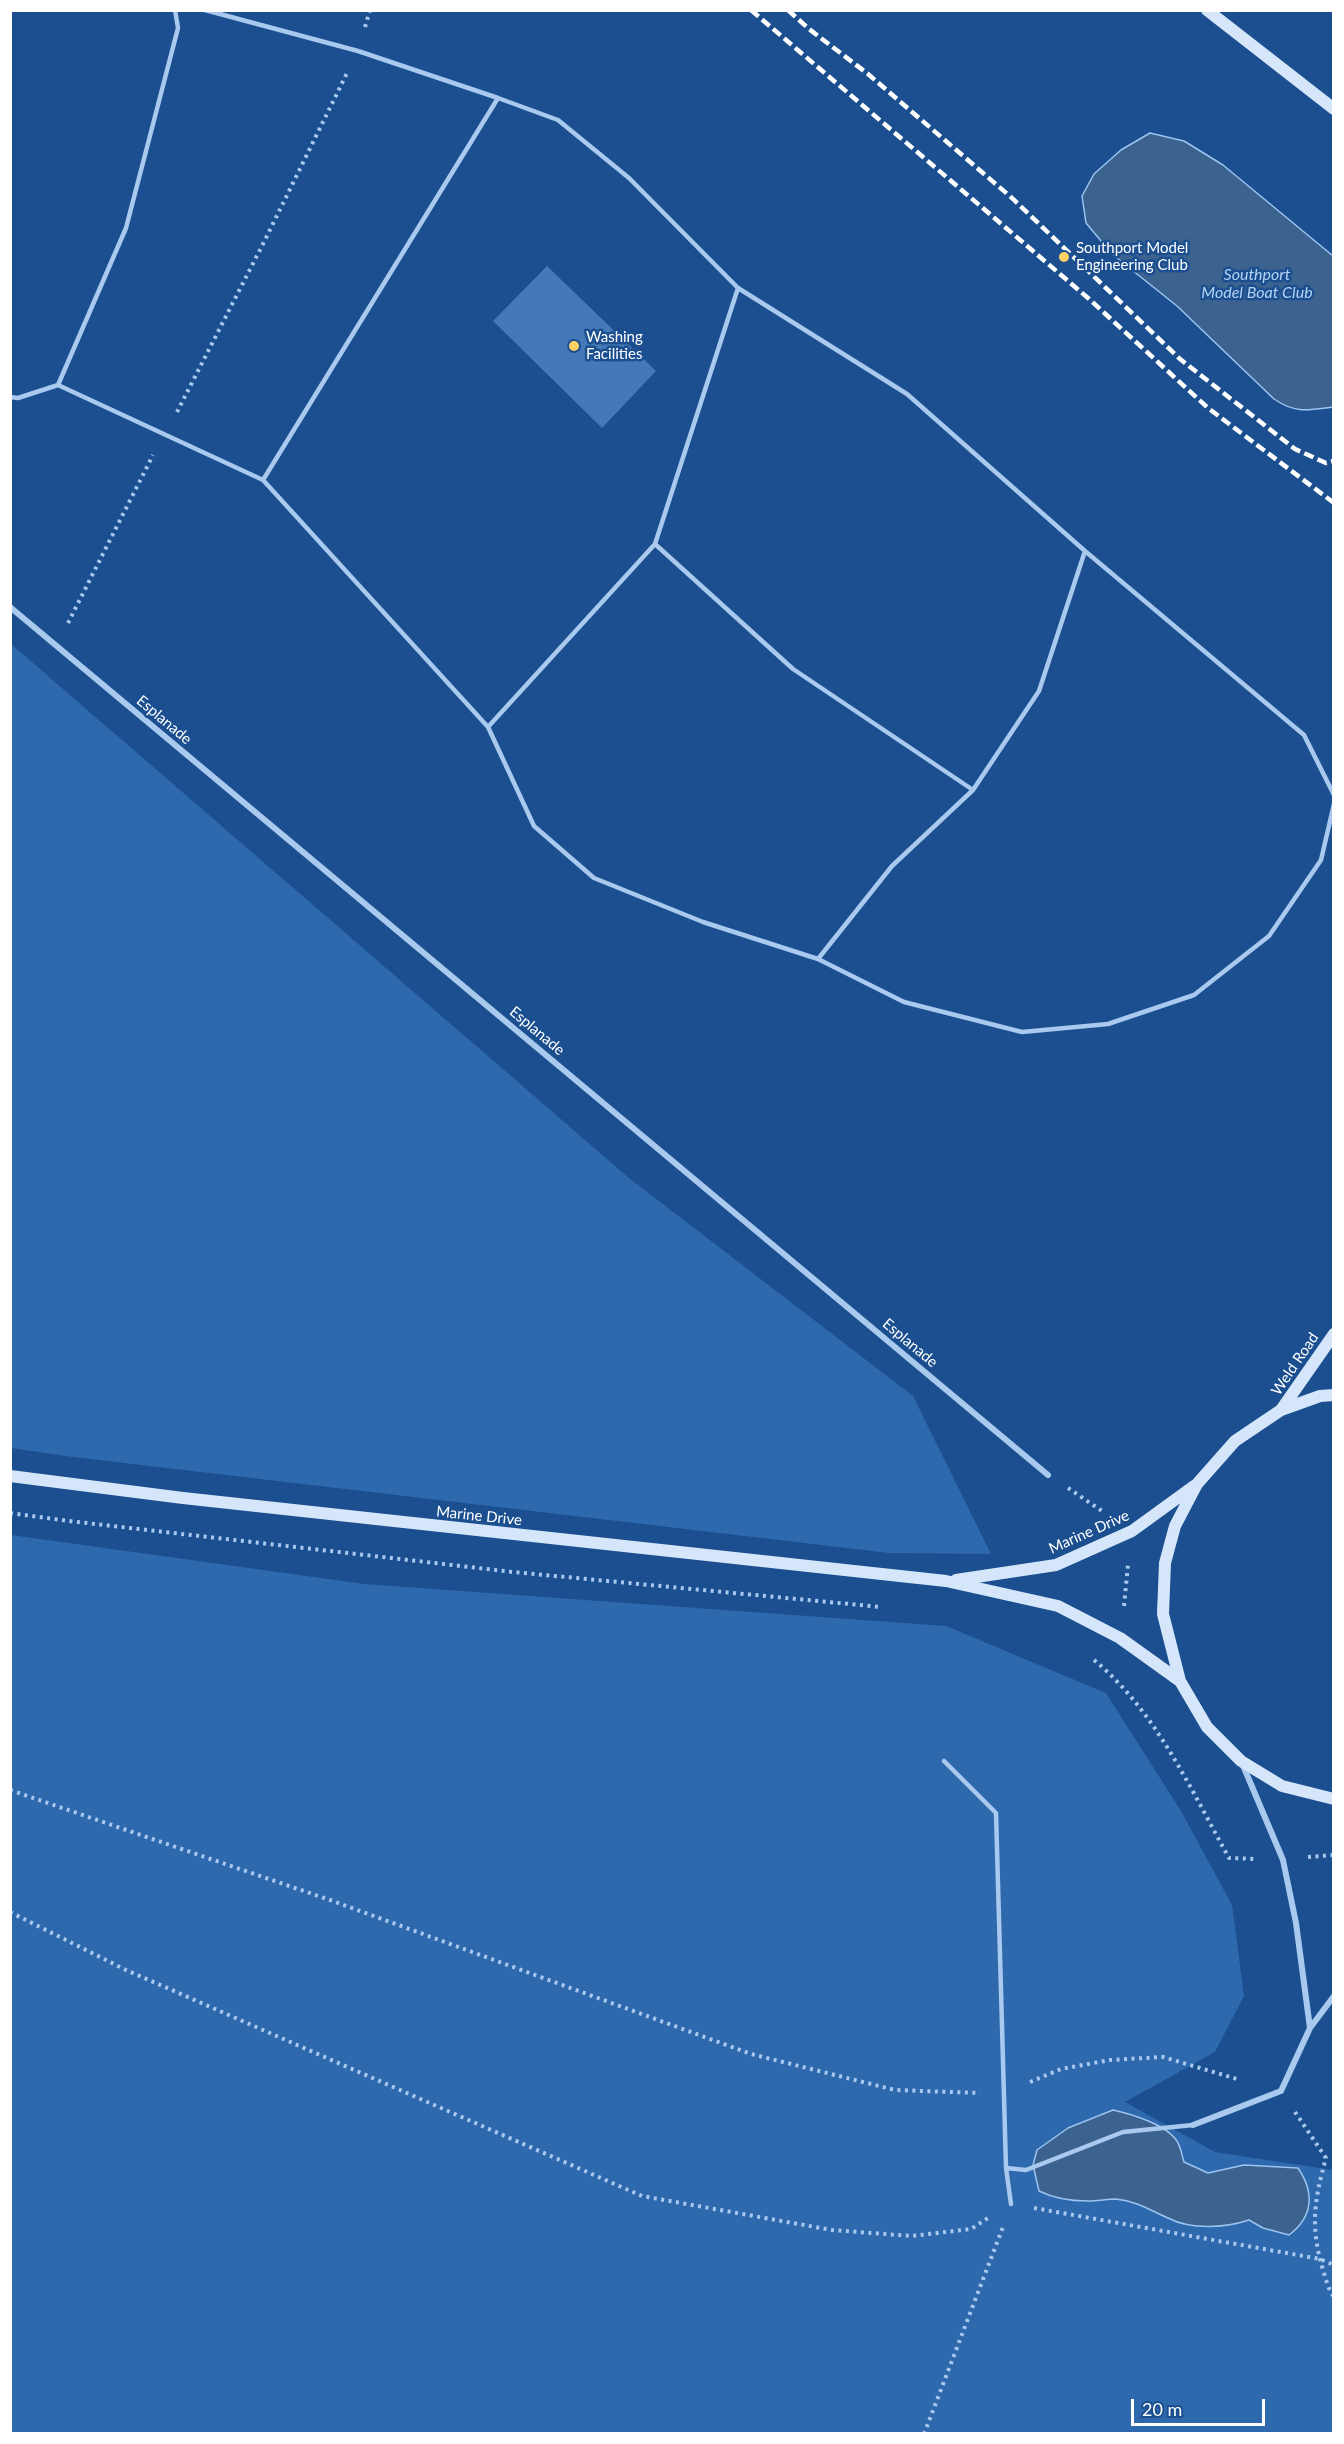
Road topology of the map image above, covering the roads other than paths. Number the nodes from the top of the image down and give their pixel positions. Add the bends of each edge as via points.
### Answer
1 (175, 10) edge
2 (205, 10) edge
3 (1207, 10) edge
4 (498, 98) junction
5 (1334, 109) edge
6 (738, 288) junction
7 (58, 385) junction
8 (10, 397) edge
9 (263, 480) junction
10 (655, 544) junction
11 (1085, 551) junction
12 (10, 607) edge
13 (488, 727) junction
14 (973, 790) junction
15 (1334, 795) edge
16 (1334, 804) edge
17 (818, 959) junction
18 (1334, 1334) edge
19 (1334, 1395) edge
20 (1281, 1410) junction
21 (1048, 1475) dead end
22 (10, 1476) edge
23 (1197, 1484) junction
24 (946, 1581) junction
25 (1180, 1681) junction
26 (944, 1761) dead end
27 (1241, 1761) junction
28 (1334, 1799) edge
29 (1334, 1996) edge
30 (1311, 2028) junction
31 (1193, 2125) joint
32 (1006, 2168) junction
33 (1011, 2204) road end

1 - 7 lane via 178,28 126,228
2 - 4 lane via 358,51
3 - 5 street
4 - 6 lane via 558,120 629,177
4 - 9 lane
6 - 10 lane
6 - 11 lane via 907,394
7 - 8 lane
7 - 9 lane
9 - 13 lane
10 - 13 lane
10 - 14 lane via 793,669
11 - 14 lane via 1039,691
11 - 15 lane via 1304,735
12 - 21 street, Esplanade
13 - 17 lane via 534,826 594,878 703,922
14 - 17 lane via 892,866
16 - 17 lane via 1321,860 1269,936 1194,995 1108,1024 1022,1032 904,1002
18 - 20 street, Weld Road
19 - 20 street
20 - 23 street via 1234,1441
22 - 24 street, Marine Drive
23 - 24 street, Marine Drive via 1132,1531 1056,1565
23 - 25 street via 1175,1526 1165,1563 1163,1614
24 - 25 street, Marine Drive via 1059,1606 1120,1638
25 - 27 street via 1207,1726
26 - 32 lane via 996,1813
27 - 28 street via 1282,1786
27 - 30 street via 1283,1860
29 - 30 street
30 - 31 street via 1281,2091
31 - 32 lane via 1123,2132 1026,2170
32 - 33 lane

